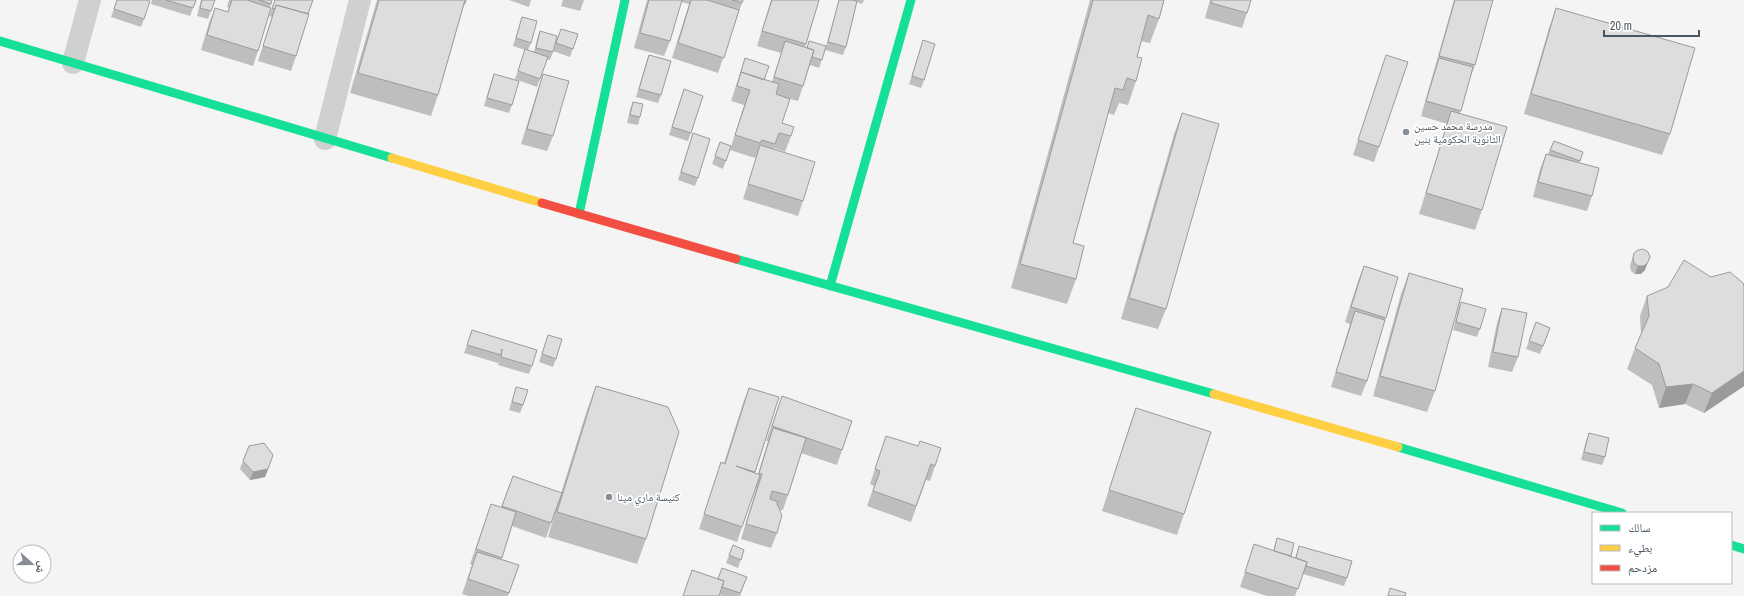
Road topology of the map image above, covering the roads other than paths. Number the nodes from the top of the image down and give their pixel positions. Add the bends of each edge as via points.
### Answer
1 (90, 0) edge
2 (360, 0) edge
3 (626, 0) edge
4 (911, 0) edge
5 (0, 41) edge
6 (73, 63) junction
7 (325, 139) junction
8 (579, 214) junction
9 (830, 286) junction
10 (1619, 512) edge
11 (1732, 545) edge
12 (1744, 549) edge

1 - 6 street
2 - 7 street
3 - 8 street
4 - 9 street
5 - 6 street
6 - 7 street
7 - 8 street
8 - 9 street
9 - 10 street via 1333,428
11 - 12 street

